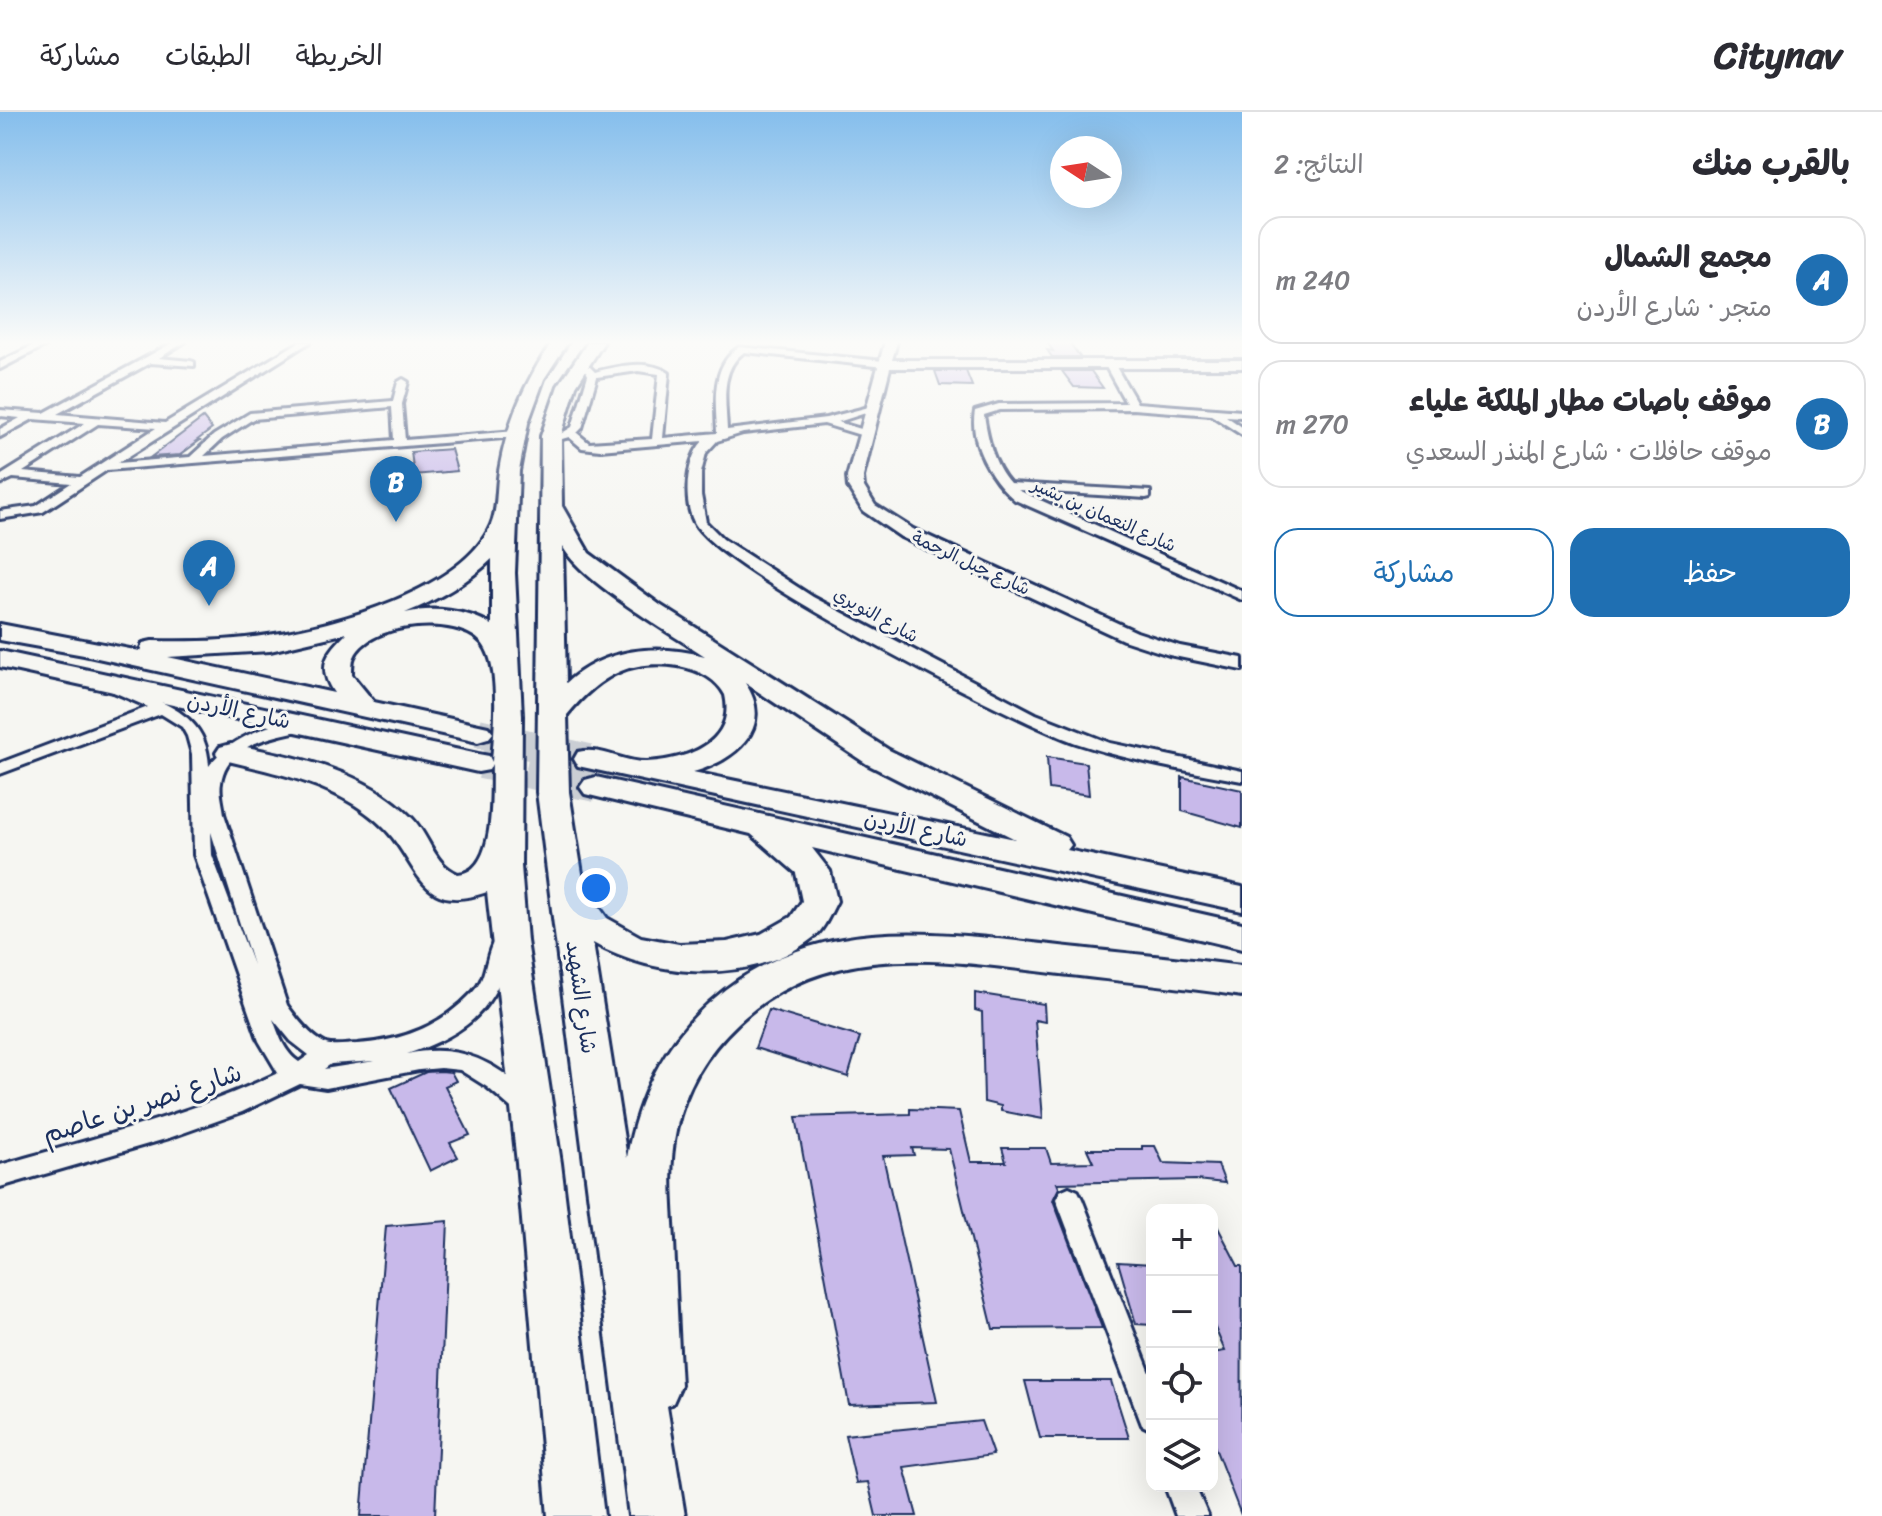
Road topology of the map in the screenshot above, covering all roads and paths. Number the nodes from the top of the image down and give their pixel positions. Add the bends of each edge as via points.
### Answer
1 (62, 408) edge
2 (197, 408) edge
3 (354, 408) edge
4 (397, 408) edge
5 (524, 408) edge
6 (558, 408) edge
7 (580, 408) edge
8 (660, 408) edge
9 (720, 408) edge
10 (997, 408) edge
11 (1154, 408) edge
12 (873, 409) joint
13 (1215, 412) junction
14 (0, 413) edge
15 (34, 414) junction
16 (1242, 414) edge
17 (48, 415) junction
18 (98, 419) junction
19 (825, 421) junction
20 (167, 426) junction
21 (1242, 432) edge
22 (571, 433) junction
23 (0, 434) edge
24 (516, 434) junction
25 (867, 434) junction
26 (719, 435) junction
27 (551, 436) junction
28 (657, 442) junction
29 (400, 443) junction
30 (194, 459) junction
31 (105, 467) junction
32 (4, 476) edge
33 (82, 481) junction
34 (1005, 486) junction
35 (1146, 494) dead end
36 (553, 507) junction
37 (507, 513) junction
38 (0, 515) edge
39 (1242, 596) edge
40 (0, 632) edge
41 (84, 647) junction
42 (0, 659) edge
43 (1242, 664) edge
44 (506, 677) junction
45 (99, 680) junction
46 (161, 708) junction
47 (365, 709) junction
48 (552, 714) junction
49 (306, 725) junction
50 (478, 733) tunnel mouth
51 (215, 754) junction
52 (478, 763) tunnel mouth
53 (0, 769) edge
54 (635, 770) junction
55 (1242, 776) edge
56 (749, 821) junction
57 (505, 842) junction
58 (1096, 866) junction
59 (564, 876) junction
60 (1242, 899) edge
61 (506, 914) junction
62 (1242, 936) edge
63 (1240, 981) edge
64 (327, 1055) junction
65 (299, 1074) junction
66 (533, 1113) junction
67 (0, 1176) edge
68 (1069, 1199) dead end
69 (1146, 1399) edge
70 (1182, 1492) edge
71 (576, 1516) edge
72 (658, 1516) edge
73 (1192, 1516) edge

1 - 17 street
2 - 20 street
3 - 30 street via 250,416
4 - 29 street
5 - 24 highway
6 - 27 highway, شارع الشهيد
7 - 22 street via 577,428
8 - 28 street
9 - 26 street
10 - 34 street, شارع النعمان بن بشير via 980,412 982,437 989,462
11 - 13 street, شارع النعمان بن بشير
12 - 19 street
12 - 25 street, شارع جبل الرحمة
13 - 16 street, شارع النعمان بن بشير
13 - 21 street
14 - 15 street
15 - 17 street
15 - 23 street
17 - 18 street
18 - 20 street
18 - 32 street
19 - 25 street
19 - 26 street
20 - 31 street
22 - 27 street
22 - 28 street via 593,447
24 - 29 street
24 - 37 highway
25 - 43 street, شارع جبل الرحمة via 856,487 869,508 892,524 1130,636
26 - 28 street
26 - 55 street, شارع النويري via 704,445 697,464 696,506 700,523 732,552 894,647 1062,731 1124,752
27 - 36 highway, شارع الشهيد
29 - 30 street
30 - 31 street
31 - 33 street
32 - 33 street
33 - 38 street via 39,509
34 - 35 street
34 - 39 street, شارع النعمان بن بشير via 1028,502
36 - 48 highway, شارع الشهيد
36 - 58 highway via 580,557 651,610 878,757
37 - 41 highway via 495,543 463,574 440,589 353,621 234,646
37 - 44 highway via 502,587
40 - 41 highway, شارع الأردن
41 - 47 highway, شارع الأردن
42 - 45 highway, شارع الأردن
44 - 47 highway via 496,640 477,625 442,617 402,620 358,637 338,659 342,684
44 - 57 highway
45 - 46 street
45 - 49 highway, شارع الأردن
46 - 51 street via 188,724
46 - 53 street
47 - 50 highway, شارع الأردن
48 - 54 highway via 581,681 632,658 666,656 696,662 731,683 739,695 741,721 725,746 692,763
48 - 59 highway, شارع الشهيد via 553,792
49 - 51 street via 267,732
49 - 52 highway, شارع الأردن
51 - 57 highway via 311,774 357,793 402,827 430,872 444,883 479,882 493,872
51 - 64 street via 215,814 277,1007 289,1027
51 - 65 street via 203,855 270,1041 285,1065
54 - 56 highway, شارع الأردن via 592,773
54 - 58 highway, شارع الأردن
56 - 59 highway via 796,853 820,884 820,901 808,921 774,945 749,953 697,960 630,946 586,920
56 - 62 highway, شارع الأردن
57 - 61 highway
58 - 60 highway, شارع الأردن
59 - 72 highway, شارع الشهيد
61 - 64 street via 494,975 483,996 456,1020 430,1037 387,1051
61 - 66 highway
63 - 72 highway via 952,948 865,949 808,959 779,971 721,1012 674,1073 651,1136
64 - 65 street, شارع نصر بن عاصم
65 - 66 street, شارع نصر بن عاصم via 342,1076 426,1060 459,1060 488,1073
65 - 67 street, شارع نصر بن عاصم via 169,1128
66 - 71 highway
68 - 69 street
70 - 73 street

